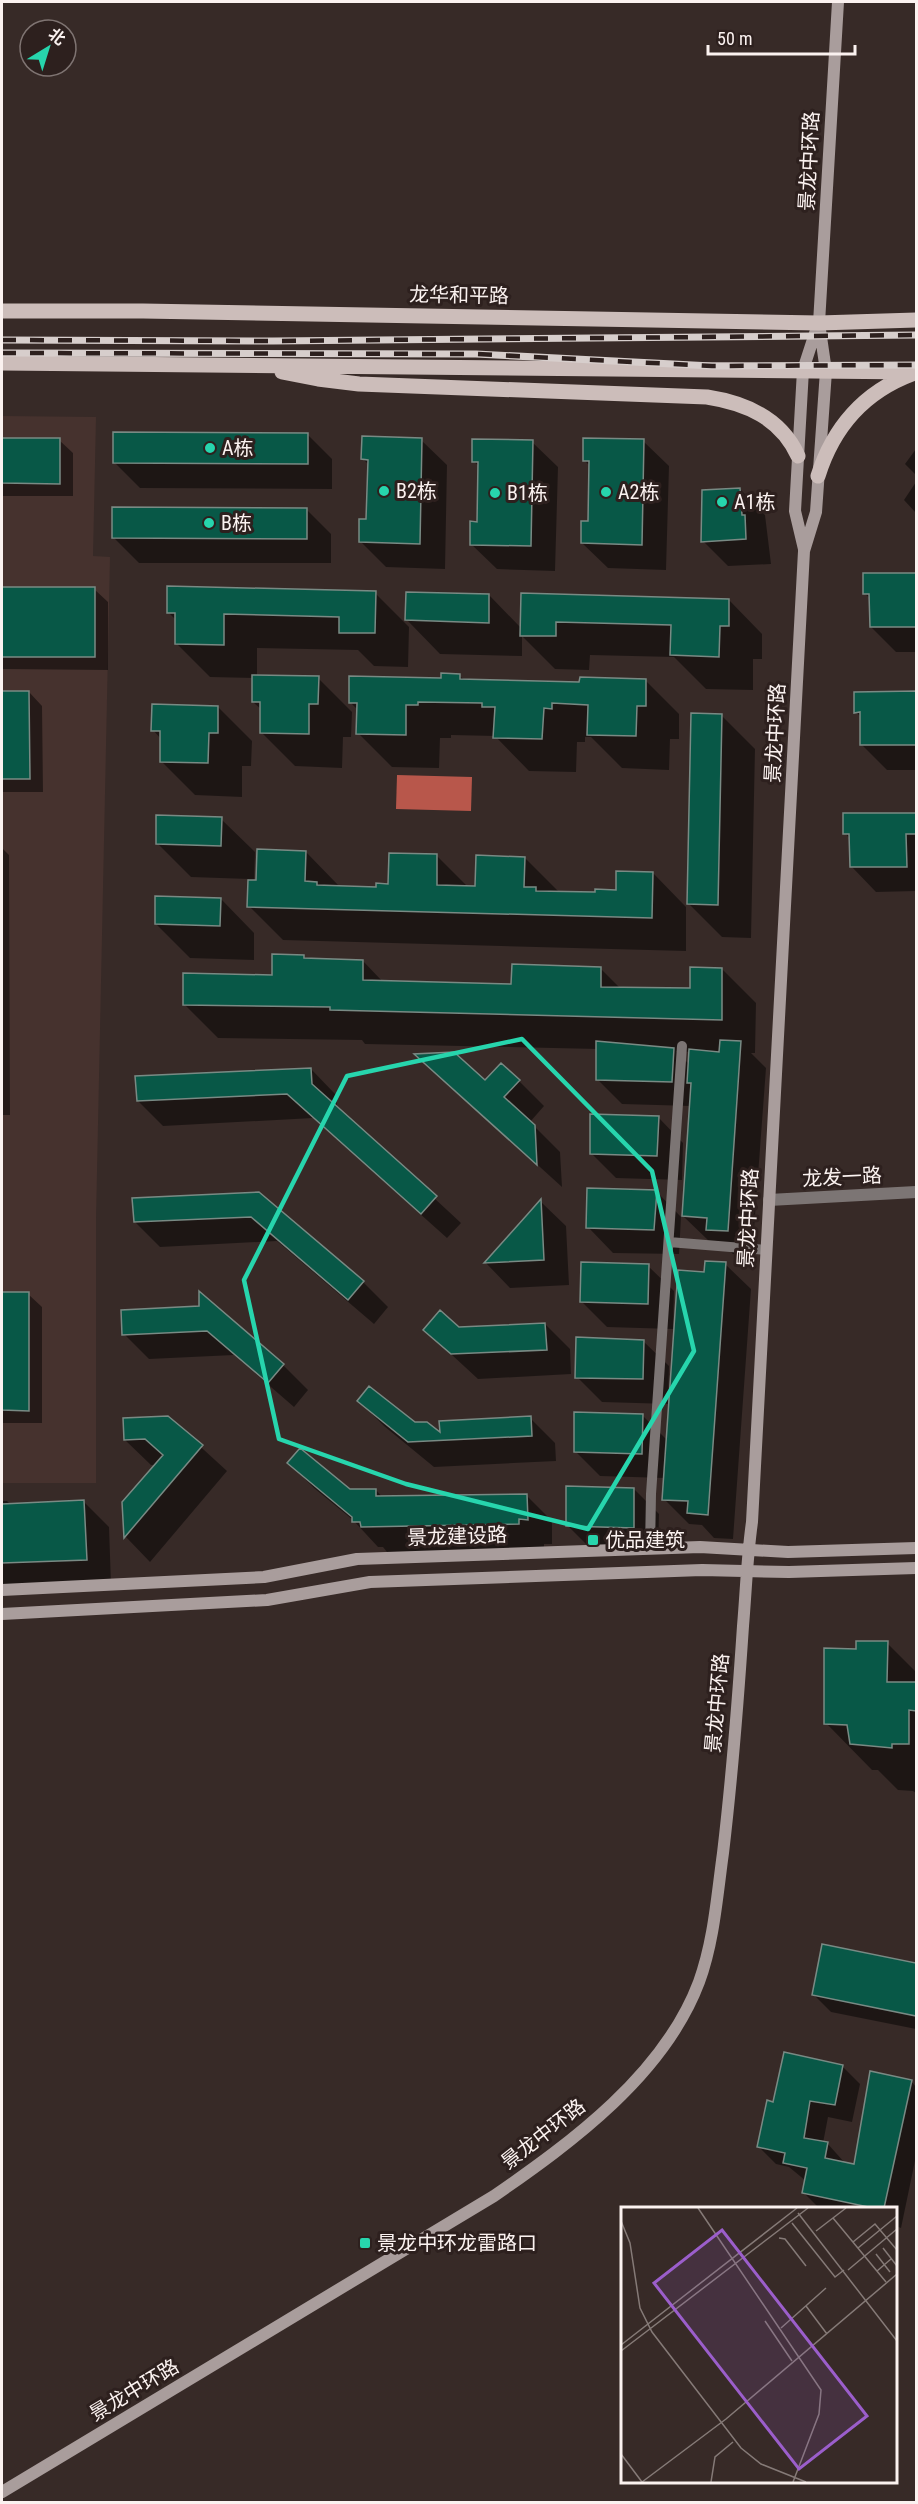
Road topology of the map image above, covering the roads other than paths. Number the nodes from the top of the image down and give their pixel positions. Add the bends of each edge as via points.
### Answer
1 (838, 2) edge
2 (2, 311) edge
3 (916, 320) edge
4 (819, 323) junction
5 (2, 363) edge
6 (240, 364) junction
7 (803, 370) junction
8 (826, 371) junction
9 (916, 372) edge
10 (798, 456) junction
11 (818, 476) junction
12 (804, 551) junction
13 (682, 1046) dead end
14 (916, 1192) edge
15 (769, 1200) junction
16 (669, 1242) junction
17 (766, 1250) junction
18 (916, 1548) edge
19 (650, 1549) junction
20 (748, 1550) junction
21 (916, 1568) edge
22 (745, 1571) junction
23 (2, 1590) edge
24 (2, 1614) edge
25 (2, 2492) edge

1 - 4 street, 景龙中环路
2 - 4 main road, 龙华和平路
3 - 4 main road, 龙华和平路
4 - 7 street, 景龙中环路
4 - 8 street, 景龙中环路
5 - 6 main road
6 - 7 main road
6 - 10 main road via 359,384 725,399 766,417 792,443
7 - 8 main road
7 - 10 street, 景龙中环路
8 - 9 main road
8 - 11 street, 景龙中环路
9 - 11 main road via 877,393 848,418 828,446
10 - 12 street, 景龙中环路 via 795,511
11 - 12 street, 景龙中环路 via 816,512
12 - 15 street, 景龙中环路
13 - 16 lane
14 - 15 street, 龙发一路
15 - 17 street, 景龙中环路
16 - 17 lane
16 - 19 lane
17 - 20 street, 景龙中环路
18 - 20 street, 景龙建设路
19 - 20 street, 景龙建设路
19 - 23 street, 景龙建设路 via 357,1559 264,1577
20 - 22 street, 景龙中环路
21 - 22 street
22 - 24 street via 370,1582 267,1600
22 - 25 street, 景龙中环路 via 744,1623 715,1918 698,1983 677,2024 645,2068 585,2128 494,2196

